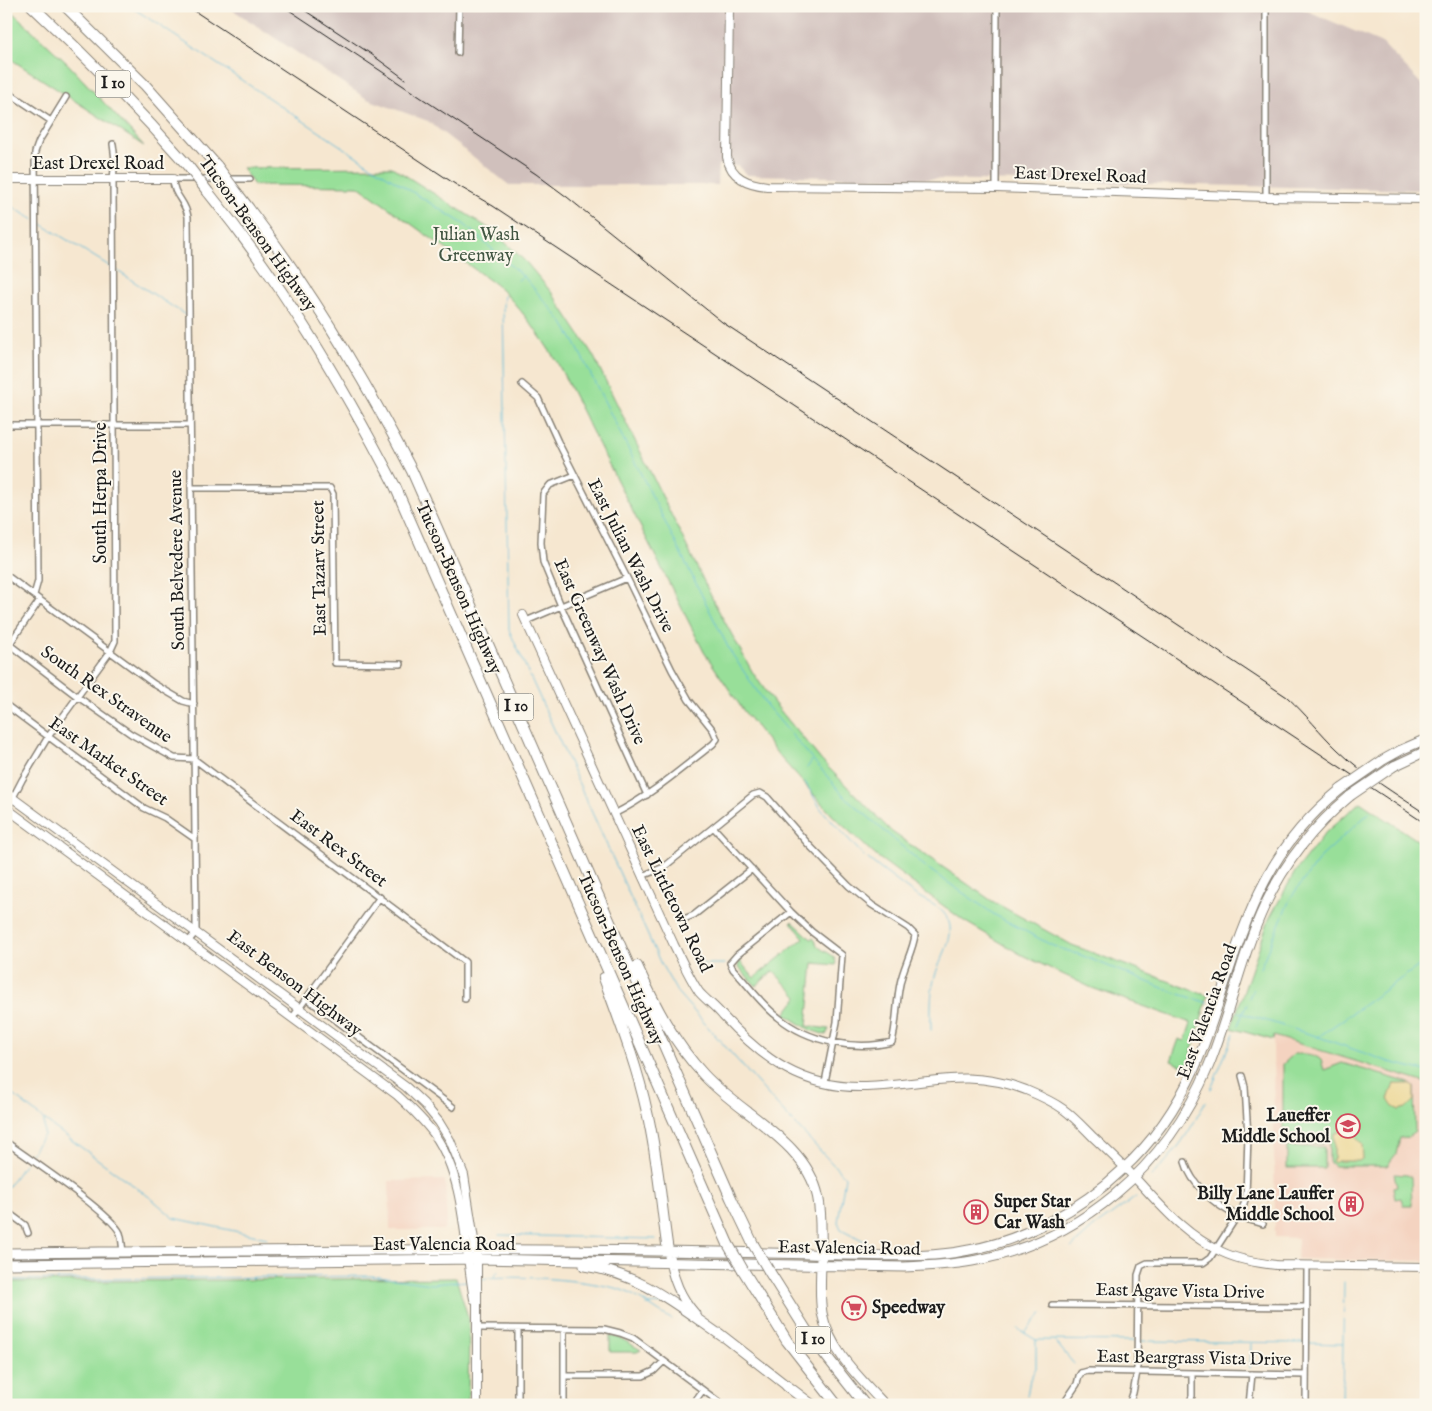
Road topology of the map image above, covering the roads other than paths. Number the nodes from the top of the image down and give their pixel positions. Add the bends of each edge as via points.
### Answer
1 (32, 6) edge
2 (65, 6) edge
3 (460, 6) edge
4 (729, 6) edge
5 (997, 6) edge
6 (1266, 6) edge
7 (458, 53) dead end
8 (6, 91) edge
9 (66, 97) dead end
10 (51, 121) junction
11 (113, 144) dead end
12 (6, 179) edge
13 (36, 179) junction
14 (113, 179) junction
15 (173, 179) junction
16 (250, 179) dead end
17 (996, 188) junction
18 (1266, 197) junction
19 (1426, 199) edge
20 (522, 384) dead end
21 (6, 425) edge
22 (38, 425) junction
23 (115, 425) junction
24 (190, 425) junction
25 (575, 475) junction
26 (191, 488) junction
27 (6, 575) edge
28 (628, 578) junction
29 (34, 595) junction
30 (40, 600) junction
31 (561, 606) junction
32 (525, 618) joint
33 (7, 645) edge
34 (110, 652) junction
35 (401, 664) dead end
36 (78, 697) junction
37 (194, 704) junction
38 (6, 705) edge
39 (48, 737) junction
40 (1426, 739) edge
41 (1426, 751) edge
42 (194, 759) junction
43 (544, 770) junction
44 (6, 793) edge
45 (647, 795) junction
46 (14, 799) junction
47 (7, 809) edge
48 (614, 814) junction
49 (714, 828) junction
50 (196, 839) junction
51 (752, 869) junction
52 (642, 876) junction
53 (380, 897) junction
54 (576, 899) junction
55 (791, 912) junction
56 (684, 919) dead end
57 (196, 932) junction
58 (188, 942) junction
59 (306, 998) junction
60 (465, 999) dead end
61 (299, 1008) junction
62 (292, 1018) junction
63 (832, 1042) junction
64 (1242, 1076) dead end
65 (825, 1082) junction
66 (453, 1107) dead end
67 (6, 1142) edge
68 (1185, 1162) dead end
69 (1125, 1168) junction
70 (1134, 1177) junction
71 (94, 1206) junction
72 (6, 1211) edge
73 (90, 1212) dead end
74 (1236, 1215) junction
75 (1263, 1224) dead end
76 (28, 1233) dead end
77 (1215, 1249) junction
78 (123, 1252) junction
79 (6, 1253) edge
80 (467, 1255) junction
81 (477, 1255) junction
82 (669, 1256) junction
83 (821, 1259) junction
84 (544, 1261) junction
85 (6, 1264) edge
86 (1307, 1266) junction
87 (1426, 1267) edge
88 (474, 1280) junction
89 (1052, 1305) dead end
90 (1137, 1305) junction
91 (1307, 1307) junction
92 (478, 1328) junction
93 (518, 1329) junction
94 (564, 1329) junction
95 (723, 1337) junction
96 (664, 1361) junction
97 (1137, 1372) junction
98 (1192, 1373) junction
99 (1252, 1374) junction
100 (1306, 1375) junction
101 (564, 1376) junction
102 (787, 1386) junction
103 (703, 1390) junction
104 (477, 1405) edge
105 (518, 1405) edge
106 (564, 1405) edge
107 (692, 1405) edge
108 (723, 1405) edge
109 (804, 1405) edge
110 (812, 1405) edge
111 (837, 1405) edge
112 (865, 1405) edge
113 (885, 1405) edge
114 (1063, 1405) edge
115 (1129, 1405) edge
116 (1189, 1405) edge
117 (1248, 1405) edge
118 (1306, 1405) edge

1 - 54 highway, Tucson–Benson Highway / I 10, bridge via 90,60 188,166 302,321 368,434 414,528
2 - 43 highway, Tucson–Benson Highway / I 10, bridge via 145,85 217,166 318,305 386,420 423,493
3 - 7 street
4 - 17 street, East Drexel Road via 726,152 735,175 747,182 768,186
5 - 17 street
6 - 18 street
8 - 10 street
9 - 10 street
10 - 13 street via 36,148
11 - 14 street, South Herpa Drive
12 - 13 street, East Drexel Road
13 - 14 street, East Drexel Road
13 - 22 street
14 - 15 street, East Drexel Road
14 - 23 street, South Herpa Drive
15 - 16 street, East Drexel Road
15 - 24 street, South Belvedere Avenue via 175,192 186,206 188,217
17 - 18 street, East Drexel Road
18 - 19 street, East Drexel Road
20 - 25 street, East Julian Wash Drive via 538,398
21 - 22 street
22 - 23 street
22 - 29 street via 38,581
23 - 24 street
23 - 34 street, South Herpa Drive via 116,638
24 - 26 street, South Belvedere Avenue
25 - 28 street, East Julian Wash Drive
25 - 31 street, East Greenway Wash Drive via 550,485 543,494 543,562
26 - 35 street, East Tazarv Street via 330,488 333,493 335,663
26 - 37 street, South Belvedere Avenue
27 - 29 street
28 - 31 street
28 - 45 street, East Julian Wash Drive via 672,670 717,739
29 - 30 street
30 - 33 street
30 - 34 street
31 - 32 street
31 - 45 street, East Greenway Wash Drive
32 - 48 street, East Littletown Road
33 - 36 street, South Rex Stravenue
34 - 36 street, South Herpa Drive
34 - 37 street via 158,686
36 - 39 street, South Herpa Drive
36 - 42 street, South Rex Stravenue via 131,734 174,758
37 - 42 street, South Belvedere Avenue
38 - 39 street, East Market Street
39 - 46 street, South Herpa Drive
39 - 50 street, East Market Street via 144,808
40 - 69 main road, East Valencia Road, bridge via 1382,760 1341,789 1304,824 1284,850 1250,912 1190,1078 1166,1118
41 - 70 main road, East Valencia Road, bridge via 1394,766 1350,796 1296,852 1259,920 1198,1091 1158,1152
42 - 50 street, South Belvedere Avenue
42 - 53 street, East Rex Street
43 - 83 highway via 654,1003 676,1041 712,1084 790,1148 809,1172 820,1205
43 - 112 highway, Tucson–Benson Highway / I 10, bridge via 753,1244 808,1333
44 - 46 street, East Benson Highway
45 - 48 street
46 - 47 street, South Herpa Drive
46 - 57 street, East Benson Highway
47 - 58 street, East Benson Highway
48 - 52 street, East Littletown Road
49 - 51 street
49 - 52 street via 664,867
49 - 63 street via 753,795 760,793 849,886 915,935 900,982 892,1042 852,1045
50 - 57 street, South Belvedere Avenue
51 - 55 street
51 - 56 street via 694,915
52 - 65 street, East Littletown Road via 674,946 700,992 740,1034 775,1063 796,1074
53 - 59 street
53 - 60 street, East Rex Street via 465,962
54 - 82 highway via 644,1096
54 - 111 highway, Tucson–Benson Highway / I 10, bridge via 728,1244 787,1341
55 - 63 street via 842,956 837,1022
55 - 63 street via 730,963 778,1017 814,1038
57 - 58 street
57 - 61 street, East Benson Highway
58 - 62 street, East Benson Highway
59 - 61 street
59 - 66 street, East Benson Highway
61 - 62 street
61 - 81 street, East Benson Highway via 406,1087 439,1122 464,1175
62 - 80 street, East Benson Highway via 396,1095 419,1115 434,1134 448,1158 455,1180
63 - 65 street
64 - 74 street via 1248,1136 1246,1196
65 - 69 street, East Littletown Road via 866,1087 958,1078 1000,1082 1031,1092 1063,1109
67 - 71 street
68 - 74 street via 1205,1192
69 - 70 street, East Littletown Road
69 - 83 main road, East Valencia Road via 1066,1212 1023,1234 988,1246 949,1254
70 - 77 street, East Littletown Road via 1180,1226
70 - 83 main road, East Valencia Road via 1081,1219 1048,1237 999,1255 928,1266
71 - 73 street
71 - 78 street via 120,1233
72 - 76 street via 25,1225
74 - 75 street
74 - 77 street
77 - 86 street, East Littletown Road via 1252,1262
77 - 90 street via 1203,1263 1144,1264 1138,1276
78 - 79 main road, East Valencia Road
78 - 80 main road, East Valencia Road
80 - 81 main road, East Valencia Road
80 - 85 main road, East Valencia Road
80 - 88 street, East Benson Highway
81 - 82 main road, East Valencia Road
81 - 84 main road, East Valencia Road
81 - 88 street, East Benson Highway
82 - 83 main road, East Valencia Road
82 - 84 main road, East Valencia Road
82 - 95 main road via 679,1293 694,1313
83 - 113 main road via 820,1303 829,1336
84 - 95 main road via 600,1268 635,1279
86 - 87 street, East Littletown Road
86 - 91 street
88 - 92 street
89 - 90 street, East Agave Vista Drive
90 - 91 street, East Agave Vista Drive
90 - 97 street
91 - 100 street
92 - 93 street
92 - 104 street
93 - 94 street
93 - 105 street
94 - 96 street via 604,1329 620,1333 633,1338
94 - 101 street
95 - 102 main road
96 - 101 street via 643,1376
96 - 103 street
97 - 98 street, East Beargrass Vista Drive
97 - 114 street, East Beargrass Vista Drive via 1080,1372 1077,1384
97 - 115 street
98 - 99 street, East Beargrass Vista Drive
98 - 116 street
99 - 100 street, East Beargrass Vista Drive
99 - 117 street
100 - 118 street
101 - 106 street
102 - 109 street
102 - 110 highway
103 - 107 street
103 - 108 street

